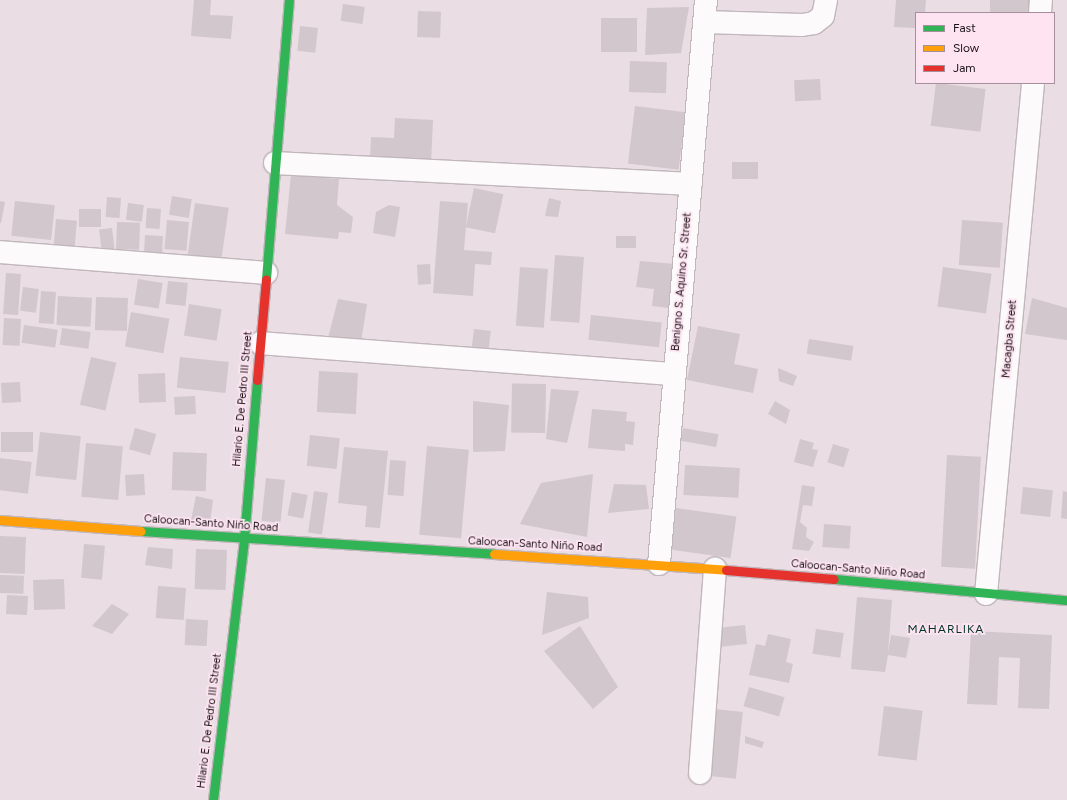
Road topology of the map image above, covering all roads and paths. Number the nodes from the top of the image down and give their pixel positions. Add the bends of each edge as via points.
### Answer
1 (289, 0) edge
2 (706, 0) edge
3 (826, 0) edge
4 (1041, 0) edge
5 (1040, 12) edge
6 (704, 22) junction
7 (1033, 84) edge
8 (275, 163) junction
9 (690, 184) junction
10 (0, 252) edge
11 (266, 273) junction
12 (260, 343) junction
13 (674, 374) junction
14 (0, 520) edge
15 (244, 539) junction
16 (659, 564) junction
17 (715, 569) junction
18 (986, 594) junction
19 (1067, 600) edge
20 (700, 773) dead end
21 (213, 800) edge

1 - 8 street, Hilario E. De Pedro III Street
2 - 6 street, Benigno S. Aquino Sr. Street
3 - 6 street via 823,16 802,25
4 - 5 street
6 - 9 street, Benigno S. Aquino Sr. Street
7 - 18 street, Macagba Street
8 - 9 street
8 - 11 street, Hilario E. De Pedro III Street
9 - 13 street, Benigno S. Aquino Sr. Street
10 - 11 street
11 - 12 street, Hilario E. De Pedro III Street
12 - 13 street
12 - 15 street, Hilario E. De Pedro III Street
13 - 16 street, Benigno S. Aquino Sr. Street
14 - 15 street, Caloocan-Santo Niño Road
15 - 16 street, Caloocan-Santo Niño Road
15 - 21 street, Hilario E. De Pedro III Street
16 - 17 street, Caloocan-Santo Niño Road
17 - 18 street, Caloocan-Santo Niño Road
17 - 20 street
18 - 19 street, Caloocan-Santo Niño Road

